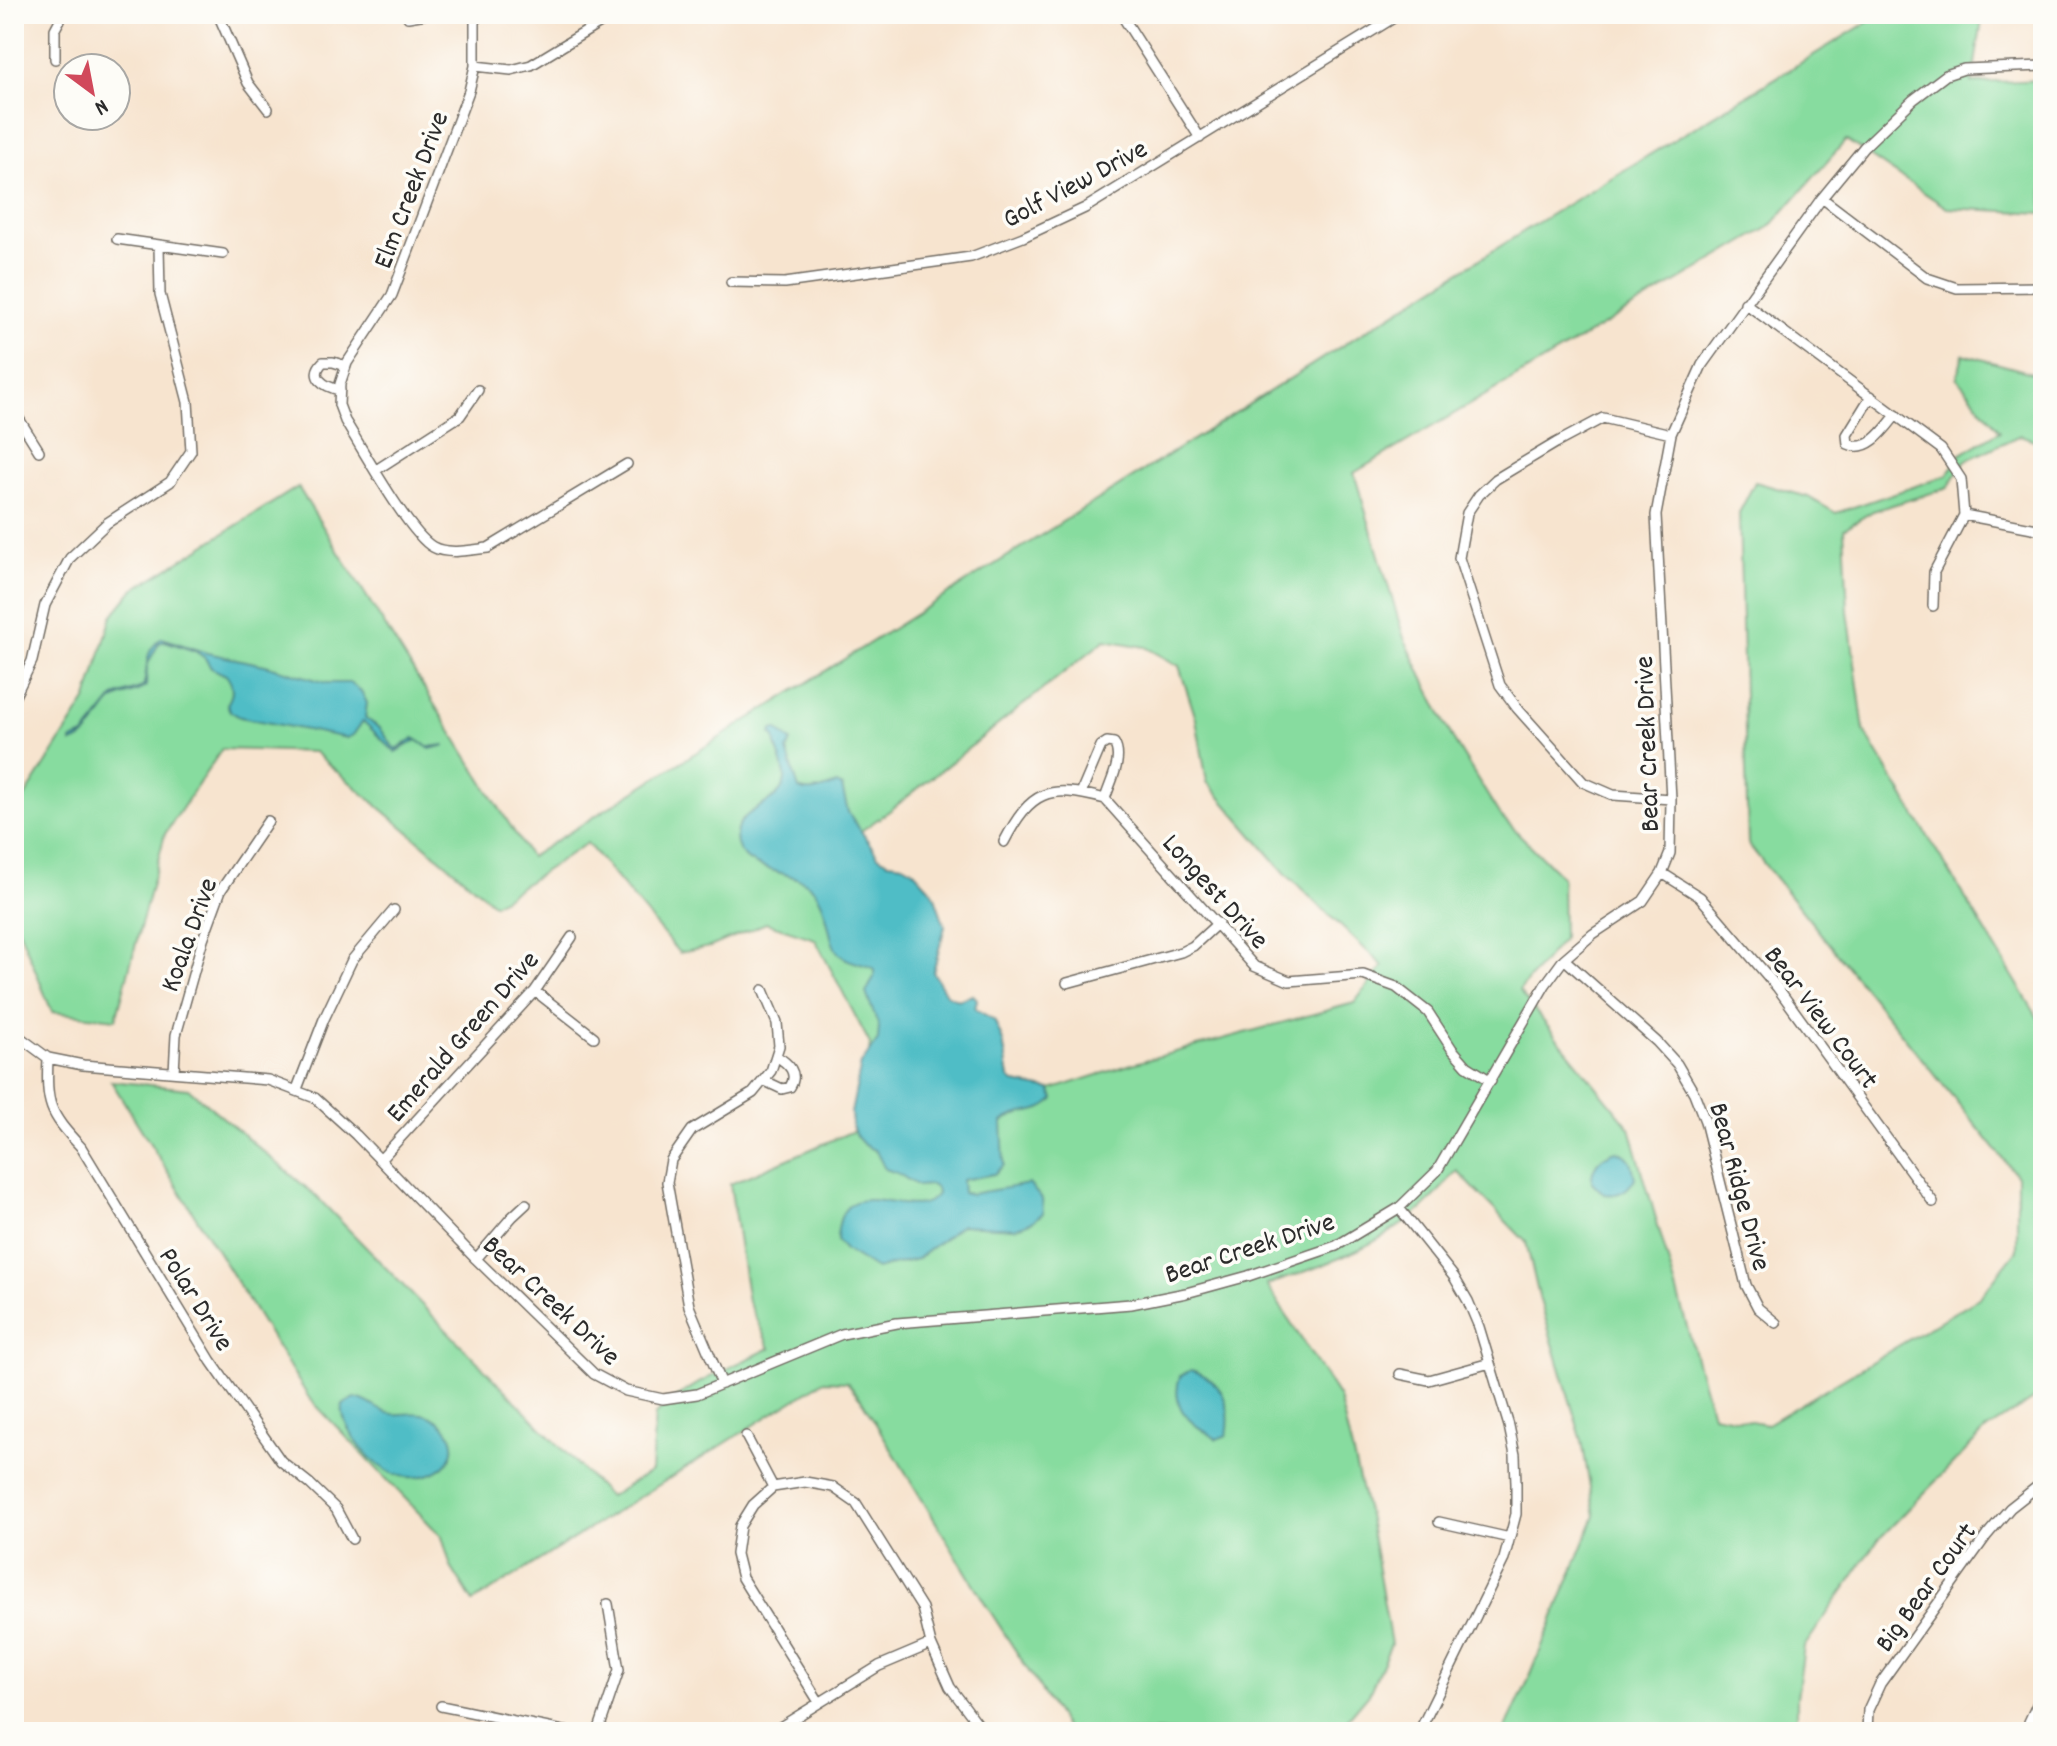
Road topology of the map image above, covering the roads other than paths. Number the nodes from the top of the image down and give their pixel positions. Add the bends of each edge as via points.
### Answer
1 (63, 14) edge
2 (218, 14) edge
3 (426, 14) edge
4 (475, 14) edge
5 (615, 14) edge
6 (1121, 14) edge
7 (1400, 14) edge
8 (408, 17) dead end
9 (55, 52) edge
10 (475, 66) junction
11 (2043, 66) edge
12 (268, 109) dead end
13 (1200, 138) junction
14 (1822, 198) junction
15 (117, 239) dead end
16 (159, 246) junction
17 (223, 254) dead end
18 (731, 282) dead end
19 (2043, 287) edge
20 (1745, 303) junction
21 (346, 366) junction
22 (340, 390) junction
23 (478, 390) dead end
24 (1871, 396) junction
25 (14, 411) edge
26 (1896, 415) junction
27 (1671, 434) junction
28 (39, 451) dead end
29 (627, 464) dead end
30 (376, 470) junction
31 (1964, 515) junction
32 (2043, 530) edge
33 (1933, 606) dead end
34 (14, 698) edge
35 (1081, 793) junction
36 (1105, 799) junction
37 (1671, 799) junction
38 (268, 821) dead end
39 (1004, 842) dead end
40 (1662, 873) junction
41 (394, 910) dead end
42 (1218, 923) junction
43 (572, 937) dead end
44 (1564, 959) junction
45 (1067, 983) dead end
46 (763, 990) dead end
47 (535, 991) junction
48 (14, 1033) edge
49 (594, 1037) dead end
50 (776, 1056) junction
51 (48, 1058) junction
52 (174, 1072) junction
53 (765, 1081) junction
54 (1491, 1081) junction
55 (297, 1089) junction
56 (380, 1160) junction
57 (1933, 1202) dead end
58 (526, 1204) dead end
59 (1399, 1208) junction
60 (476, 1259) junction
61 (1776, 1323) dead end
62 (1490, 1363) junction
63 (1400, 1374) dead end
64 (722, 1384) junction
65 (746, 1436) dead end
66 (2043, 1482) edge
67 (773, 1487) junction
68 (1439, 1522) dead end
69 (1510, 1538) junction
70 (352, 1539) dead end
71 (608, 1604) dead end
72 (931, 1644) junction
73 (2043, 1692) edge
74 (819, 1702) junction
75 (441, 1706) dead end
76 (568, 1732) edge
77 (598, 1732) edge
78 (772, 1732) edge
79 (984, 1732) edge
80 (1419, 1732) edge
81 (1867, 1732) edge
82 (2029, 1732) edge

1 - 9 street via 55,29
2 - 12 street via 248,83
3 - 8 street
4 - 10 street, Elm Creek Drive
5 - 10 street via 531,65 511,70
6 - 13 street
7 - 13 street, Golf View Drive
10 - 21 street, Elm Creek Drive via 392,295
11 - 14 street, Bear Creek Drive via 1982,67 1946,75 1864,147
13 - 18 street, Golf View Drive via 1085,208 971,257 785,283
14 - 19 street via 1927,278 1957,288
14 - 20 street, Bear Creek Drive
15 - 16 street
16 - 17 street
16 - 34 street via 160,294 188,402 191,451 170,482 107,523 70,558 45,605 32,661
20 - 24 street
20 - 27 street, Bear Creek Drive via 1702,365
21 - 22 street, Elm Creek Drive
21 - 22 street, Elm Creek Drive via 323,362 318,368 321,383
22 - 30 street, Elm Creek Drive via 345,421
23 - 30 street via 460,416
24 - 26 street
24 - 26 street via 1847,435 1848,444 1864,447
25 - 28 street
26 - 31 street via 1941,449 1961,479
27 - 37 street, Bear Creek Drive via 1656,515
27 - 37 street via 1603,418 1544,450 1479,495 1467,513 1459,558 1500,685 1517,708 1583,782 1613,795
29 - 30 street, Elm Creek Drive via 488,548 464,551 435,549 416,533
31 - 32 street
31 - 33 street via 1934,572
35 - 36 street
35 - 36 street via 1101,746 1114,743 1118,761
35 - 39 street via 1071,790 1031,802
36 - 42 street, Longest Drive
37 - 40 street, Bear Creek Drive via 1670,853
38 - 52 street, Koala Drive via 221,890 176,1035
40 - 44 street, Bear Creek Drive via 1643,901
40 - 57 street, Bear View Court via 1700,897 1777,987
41 - 55 street via 352,960
42 - 45 street via 1181,952
42 - 54 street, Longest Drive via 1254,966 1289,981 1363,975 1396,987 1428,1012 1467,1066
43 - 47 street, Emerald Green Drive
44 - 54 street, Bear Creek Drive
44 - 61 street, Bear Ridge Drive via 1657,1042 1694,1093 1746,1285 1758,1308
46 - 50 street via 777,1023
47 - 49 street
47 - 56 street, Emerald Green Drive
48 - 51 street, Bear Creek Drive
50 - 53 street
50 - 53 street via 794,1073 794,1081 782,1089
51 - 52 street, Bear Creek Drive
51 - 70 street, Polar Drive via 46,1096 58,1123 81,1147 211,1361 281,1461 336,1509
52 - 55 street, Bear Creek Drive via 268,1080
53 - 64 street via 692,1130 671,1160 667,1182 689,1306
54 - 59 street, Bear Creek Drive via 1437,1171
55 - 56 street, Bear Creek Drive via 315,1098
56 - 60 street, Bear Creek Drive
58 - 60 street
59 - 62 street via 1454,1277
59 - 64 street, Bear Creek Drive via 1336,1246 1186,1293 1131,1304 897,1323 842,1334
60 - 64 street, Bear Creek Drive via 594,1374 626,1391 663,1399
62 - 63 street via 1429,1380
62 - 69 street via 1515,1455 1516,1514
65 - 67 street
66 - 81 street, Big Bear Court via 1987,1535 1880,1684 1868,1710
67 - 72 street via 805,1482 833,1487 856,1503 922,1608
67 - 74 street via 740,1526 738,1567
68 - 69 street
69 - 80 street
71 - 77 street via 619,1670
72 - 74 street via 879,1666
72 - 79 street via 950,1687
73 - 82 street
74 - 78 street
75 - 76 street

